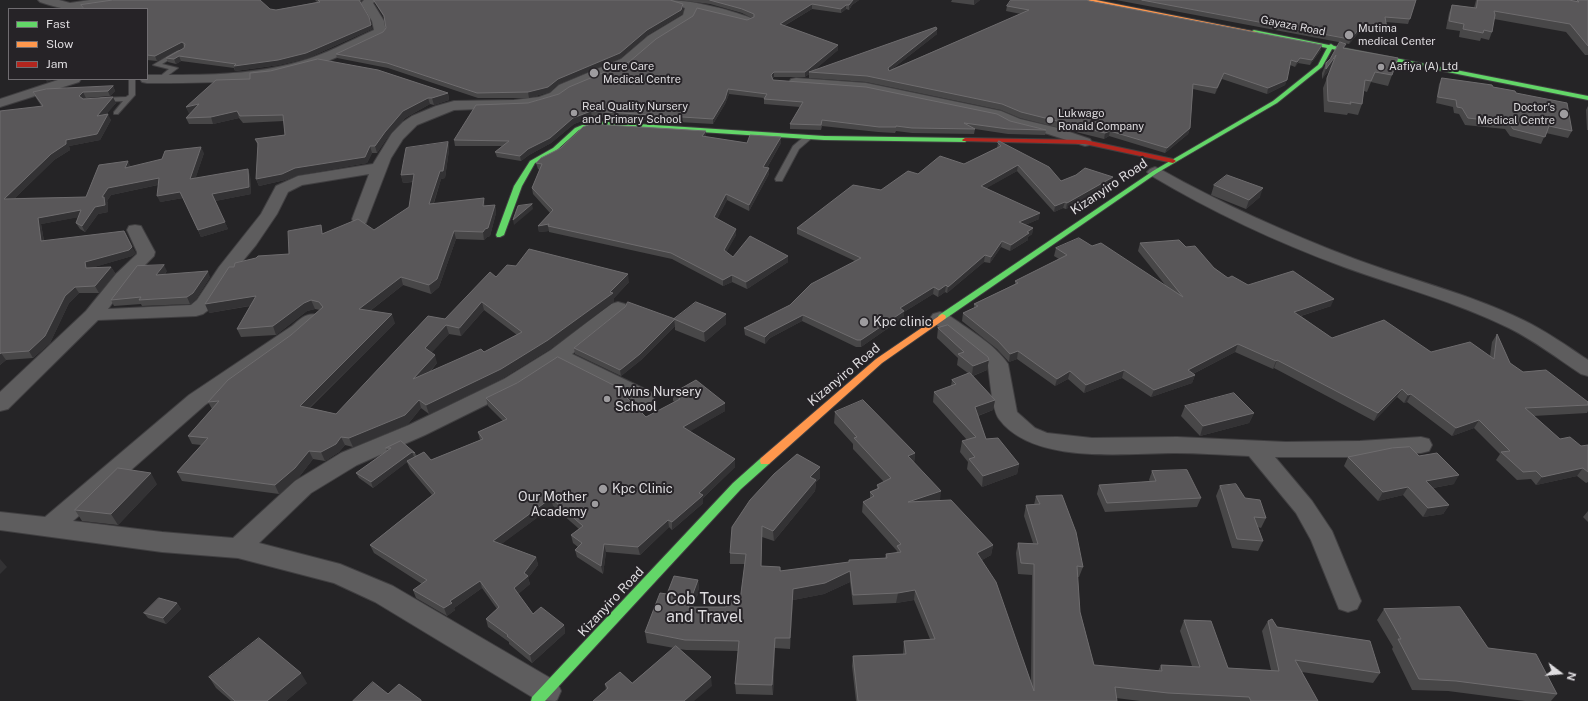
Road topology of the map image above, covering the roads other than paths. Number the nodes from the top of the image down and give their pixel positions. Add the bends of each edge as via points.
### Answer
1 (44, 0) edge
2 (111, 0) edge
3 (116, 0) edge
4 (370, 0) edge
5 (672, 0) edge
6 (1088, 0) edge
7 (691, 7) junction
8 (72, 8) edge
9 (747, 20) edge
10 (1331, 46) junction
11 (183, 50) edge
12 (319, 60) junction
13 (340, 64) edge
14 (148, 79) edge
15 (160, 79) junction
16 (71, 80) edge
17 (132, 80) edge
18 (779, 81) edge
19 (444, 93) edge
20 (1588, 98) edge
21 (129, 99) junction
22 (93, 101) edge
23 (0, 103) edge
24 (479, 103) junction
25 (116, 113) dead end
26 (809, 137) junction
27 (1085, 142) junction
28 (1173, 161) junction
29 (379, 168) junction
30 (1155, 172) junction
31 (779, 178) dead end
32 (360, 219) edge
33 (135, 230) dead end
34 (500, 235) dead end
35 (618, 308) dead end
36 (93, 315) junction
37 (315, 316) edge
38 (940, 318) junction
39 (558, 355) junction
40 (1588, 370) edge
41 (644, 397) dead end
42 (0, 404) edge
43 (1421, 445) dead end
44 (1256, 450) junction
45 (0, 521) edge
46 (49, 528) junction
47 (238, 548) junction
48 (1348, 601) dead end
49 (542, 696) edge

1 - 8 street
2 - 3 street
2 - 8 street
4 - 12 street via 367,3 378,21 380,32
5 - 7 street
6 - 10 street, Gayaza Road
7 - 9 street via 723,12
7 - 24 street via 690,15 684,21 652,39 625,62 564,88 557,96 530,103
10 - 20 street, Gayaza Road
10 - 28 street, Kizanyiro Road via 1320,66 1275,102
11 - 15 lane via 156,65 175,68
12 - 13 street
12 - 15 street via 272,72
14 - 15 street
16 - 23 street
17 - 21 lane via 132,95
18 - 27 street via 866,87 1001,116
19 - 24 street
21 - 22 lane
21 - 25 lane
24 - 29 street via 445,108 416,120 398,137
26 - 27 street
26 - 31 lane via 796,148
26 - 34 street via 601,122 586,124 527,168 511,202
27 - 28 street
28 - 30 street, Kizanyiro Road
29 - 32 street
29 - 36 street via 298,181 282,189 269,214 225,271 204,304 196,310
30 - 38 street, Kizanyiro Road
30 - 40 street via 1203,200 1249,222 1350,263 1464,302 1516,324
33 - 36 street via 146,252 145,256 122,278
35 - 39 street
36 - 42 street
37 - 46 street via 299,330 197,400
38 - 44 street via 998,364 1007,415 1027,433 1043,440 1092,446 1177,445
38 - 49 street, Kizanyiro Road via 879,361 737,486
39 - 41 street
39 - 47 street via 511,384 330,469 302,486
43 - 44 street via 1360,449
44 - 48 street via 1304,507 1319,532
45 - 46 street
46 - 47 street via 162,542
47 - 49 street via 340,574 384,594

